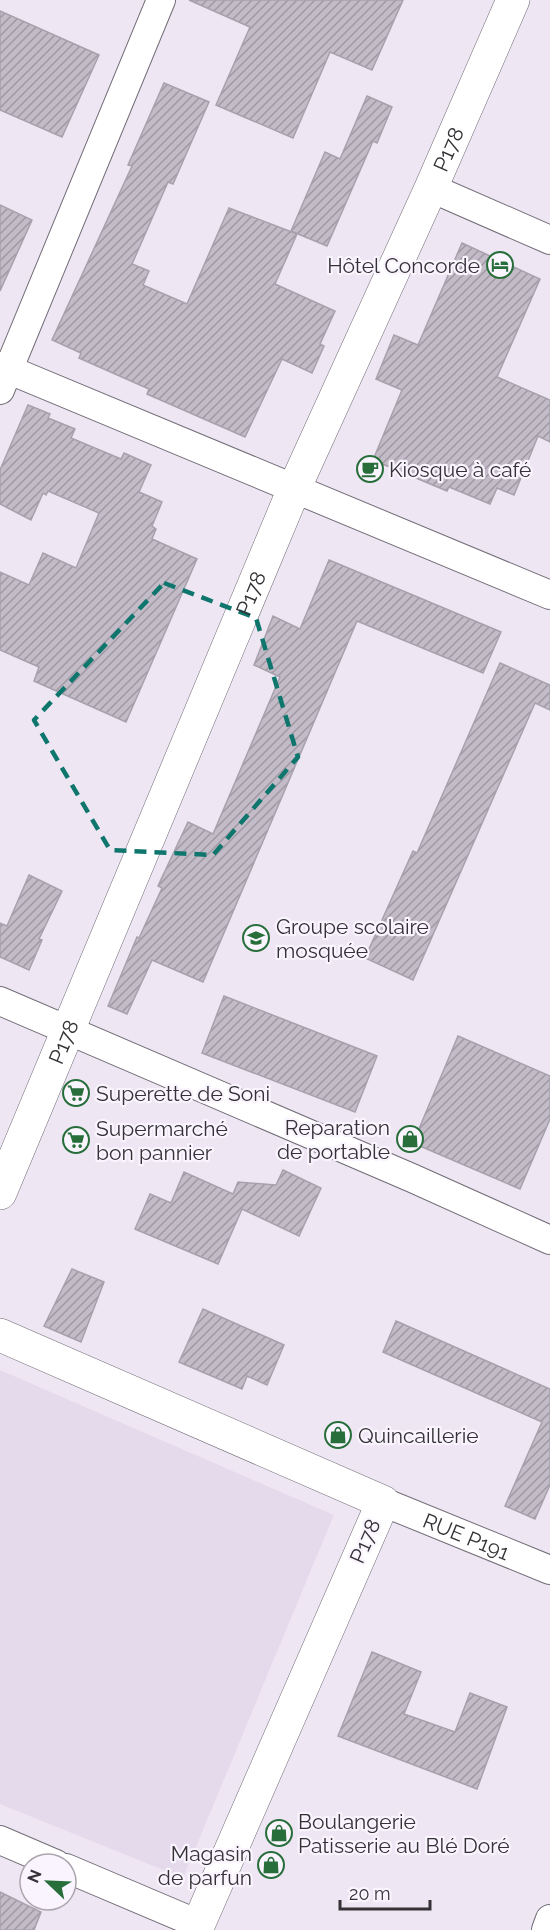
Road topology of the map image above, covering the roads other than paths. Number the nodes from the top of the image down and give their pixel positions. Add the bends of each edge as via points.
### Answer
1 (162, 0) edge
2 (513, 0) edge
3 (431, 188) junction
4 (550, 240) edge
5 (3, 375) edge
6 (294, 489) junction
7 (550, 595) edge
8 (0, 1001) edge
9 (68, 1031) junction
10 (0, 1193) edge
11 (550, 1240) edge
12 (0, 1335) edge
13 (382, 1502) junction
14 (550, 1570) edge
15 (0, 1840) edge
16 (28, 1852) edge
17 (78, 1873) edge
18 (550, 1919) edge
19 (197, 1927) edge
20 (546, 1930) edge

1 - 5 street
2 - 3 street, P178
3 - 4 street
3 - 6 street, P178
5 - 6 street
6 - 7 street
6 - 9 street, P178
8 - 9 street
9 - 10 street, P178
9 - 11 street
12 - 13 street, P178
13 - 14 street, RUE P191
13 - 19 street, P178
15 - 16 street
17 - 19 street
18 - 20 street

